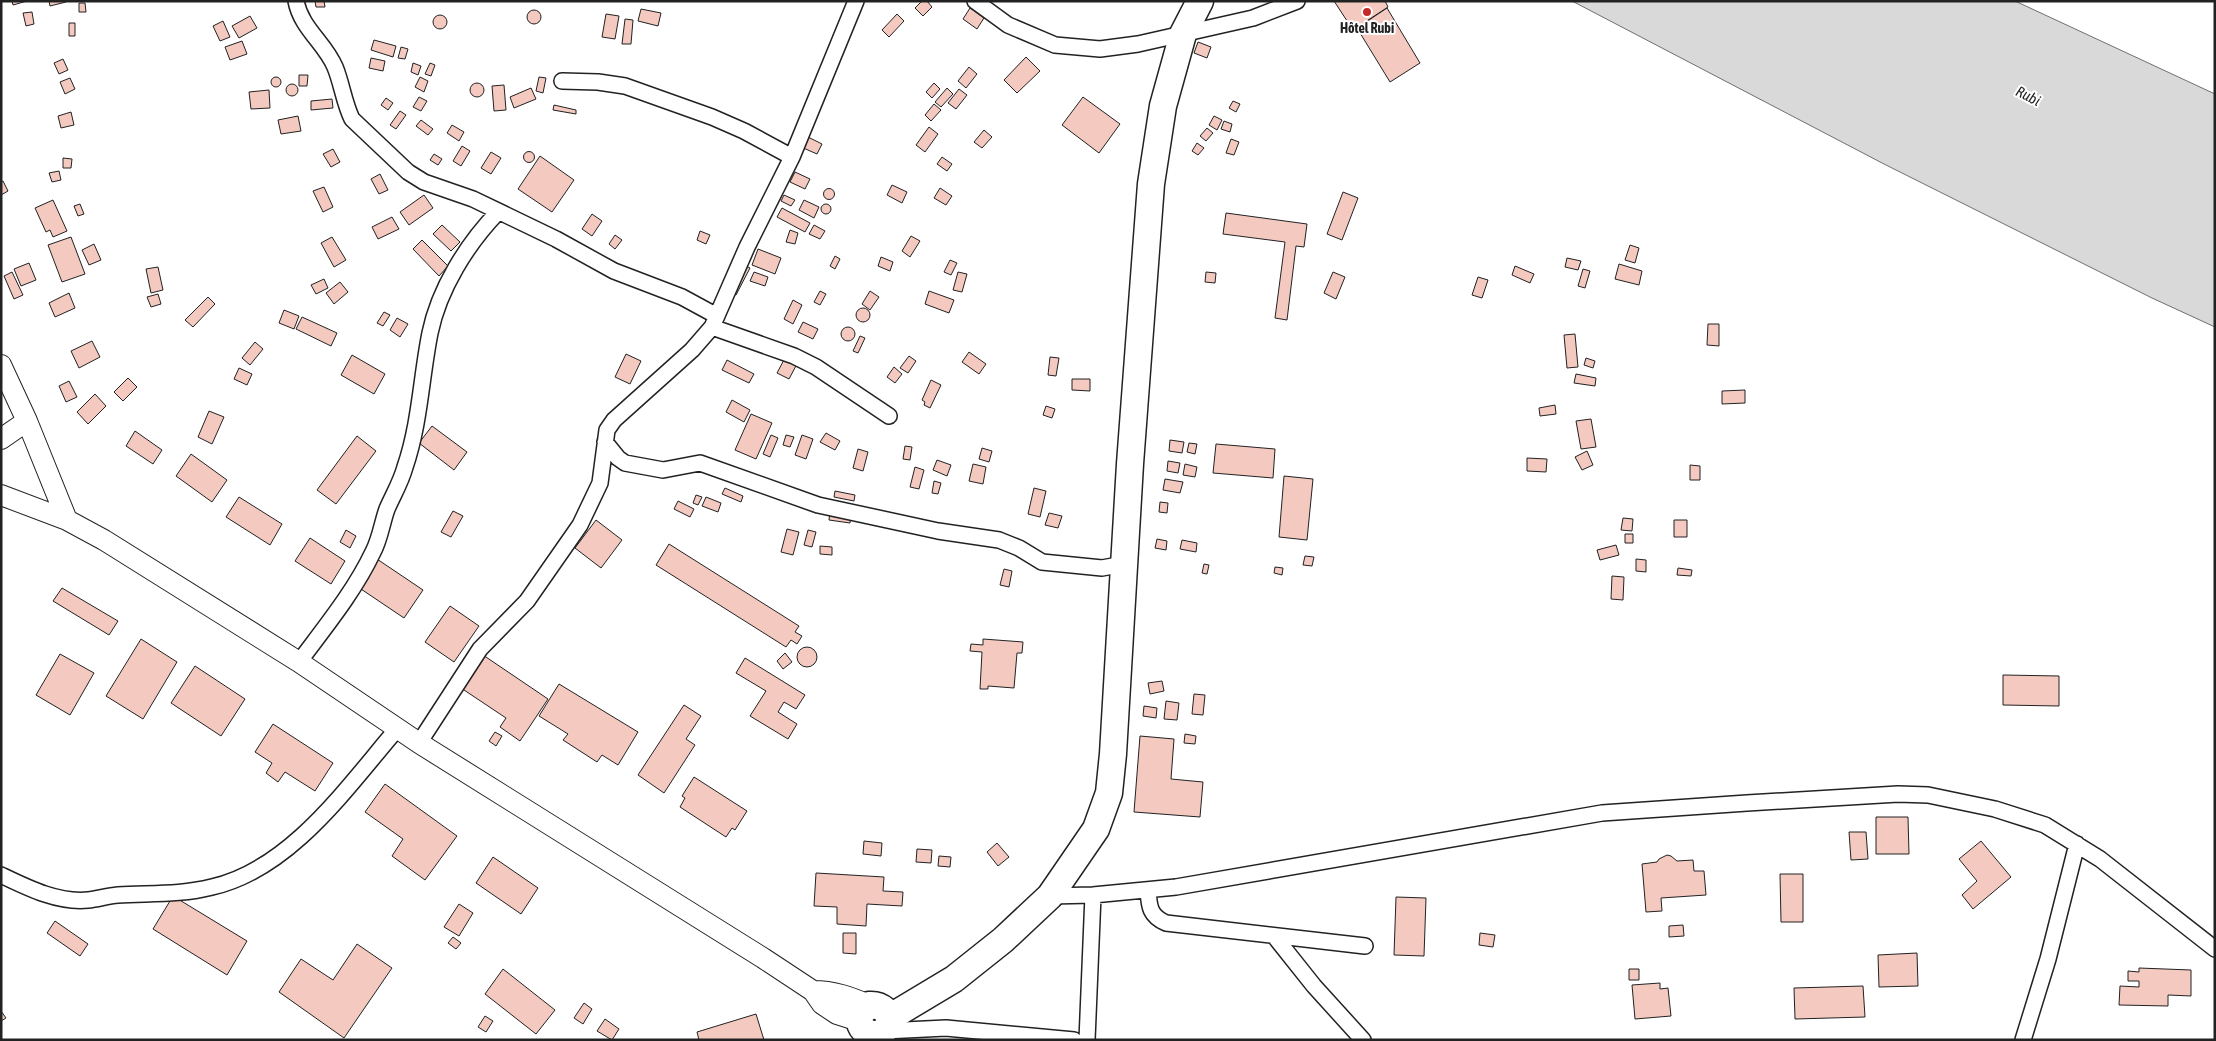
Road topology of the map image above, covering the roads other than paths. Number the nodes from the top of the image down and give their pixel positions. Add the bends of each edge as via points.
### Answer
1 (296, 1) edge
2 (856, 1) edge
3 (975, 1) edge
4 (1200, 1) edge
5 (1297, 1) edge
6 (1184, 34) junction
7 (562, 82) dead end
8 (792, 157) junction
9 (498, 212) junction
10 (715, 321) junction
11 (1, 365) edge
12 (889, 416) dead end
13 (27, 421) junction
14 (1, 439) edge
15 (605, 442) junction
16 (625, 463) junction
17 (600, 483) junction
18 (1, 495) edge
19 (67, 520) junction
20 (1124, 564) junction
21 (298, 662) junction
22 (397, 729) junction
23 (419, 743) junction
24 (2077, 844) junction
25 (1, 875) edge
26 (1148, 890) junction
27 (1093, 895) junction
28 (1050, 896) junction
29 (1275, 937) junction
30 (1365, 946) dead end
31 (2215, 949) edge
32 (871, 1027) edge
33 (1074, 1040) edge
34 (1087, 1040) edge
35 (1363, 1040) edge
36 (2023, 1040) edge

1 - 9 street via 303,21 329,55 348,110 358,126 408,172 424,182 473,199
2 - 8 street
3 - 6 street via 1008,25 1055,45 1100,49
4 - 6 highway
5 - 6 street via 1253,18
6 - 20 highway via 1163,106 1151,184
7 - 8 street via 624,86 712,117
8 - 10 street
9 - 10 street via 614,271 682,297
9 - 21 street via 473,240 436,312 430,332 416,431 374,551 342,605
10 - 12 street via 816,367
10 - 15 street via 692,350 614,420 607,430
11 - 13 street
13 - 14 street
13 - 19 street
15 - 16 street
15 - 17 street
16 - 17 street
16 - 20 street via 664,470 700,463 818,505 938,531 999,540 1042,562 1102,568
17 - 23 street via 580,525 562,552 527,601 480,649
18 - 19 street
19 - 21 street
20 - 28 highway via 1109,793 1096,829
21 - 22 street
22 - 23 street
22 - 25 street via 315,824 279,854 240,878 189,891 66,900
23 - 32 street via 814,991 846,995
24 - 26 street via 2045,825 1995,810 1928,795 1898,794 1602,813
24 - 31 street
24 - 36 street via 2048,959
26 - 27 street
26 - 29 street via 1149,910 1156,919 1166,923
27 - 28 street
27 - 34 street
28 - 32 highway via 1003,940 954,979
29 - 30 street
29 - 35 street
32 - 33 street via 946,1028

